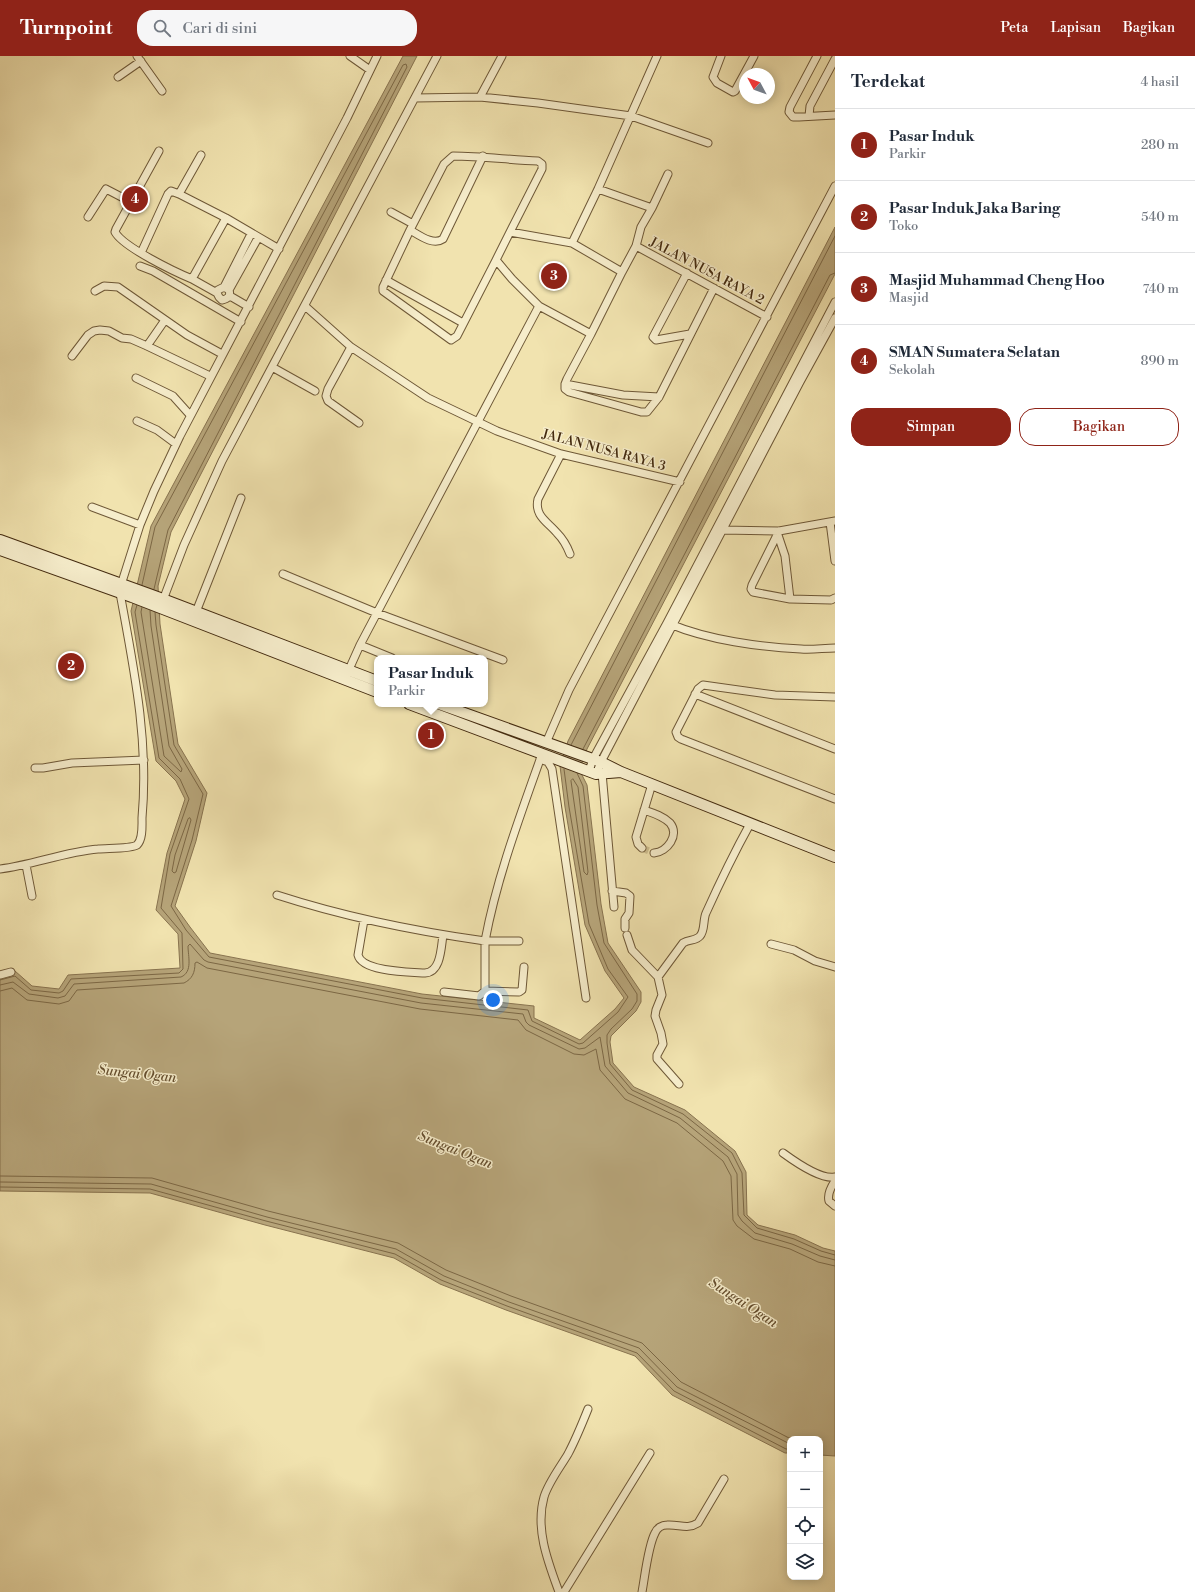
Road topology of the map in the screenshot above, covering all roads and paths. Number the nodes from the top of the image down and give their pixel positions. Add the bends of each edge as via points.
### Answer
1 (350, 56) edge
2 (377, 56) edge
3 (437, 56) edge
4 (502, 56) edge
5 (657, 56) edge
6 (721, 56) edge
7 (754, 56) edge
8 (817, 56) edge
9 (139, 58) edge
10 (835, 59) edge
11 (370, 70) junction
12 (118, 77) dead end
13 (162, 91) dead end
14 (415, 98) junction
15 (480, 98) junction
16 (835, 115) edge
17 (631, 116) junction
18 (809, 116) junction
19 (708, 143) dead end
20 (158, 151) dead end
21 (200, 155) dead end
22 (483, 156) junction
23 (668, 174) dead end
24 (835, 186) edge
25 (598, 189) junction
26 (179, 194) junction
27 (131, 202) junction
28 (652, 208) junction
29 (391, 212) dead end
30 (88, 217) dead end
31 (226, 218) junction
32 (411, 227) junction
33 (510, 232) junction
34 (255, 236) junction
35 (572, 243) junction
36 (636, 246) junction
37 (279, 249) junction
38 (141, 253) junction
39 (496, 260) junction
40 (140, 266) dead end
41 (622, 272) junction
42 (687, 273) junction
43 (192, 279) junction
44 (386, 280) junction
45 (714, 288) junction
46 (95, 291) dead end
47 (228, 291) junction
48 (217, 293) junction
49 (835, 302) edge
50 (305, 306) junction
51 (540, 306) junction
52 (249, 307) junction
53 (767, 317) junction
54 (835, 318) edge
55 (165, 320) junction
56 (241, 322) junction
57 (463, 323) junction
58 (591, 334) junction
59 (690, 334) junction
60 (147, 346) junction
61 (351, 347) junction
62 (222, 354) junction
63 (72, 356) dead end
64 (272, 367) junction
65 (210, 376) junction
66 (136, 378) dead end
67 (564, 384) junction
68 (315, 391) dead end
69 (659, 397) junction
70 (190, 415) junction
71 (137, 421) dead end
72 (359, 422) dead end
73 (479, 422) junction
74 (176, 444) junction
75 (561, 454) junction
76 (680, 482) junction
77 (241, 498) dead end
78 (92, 507) dead end
79 (833, 521) edge
80 (140, 525) junction
81 (719, 528) junction
82 (779, 533) junction
83 (0, 540) edge
84 (0, 550) edge
85 (570, 554) dead end
86 (835, 561) edge
87 (283, 574) dead end
88 (120, 589) junction
89 (835, 598) edge
90 (790, 599) junction
91 (162, 602) junction
92 (196, 612) junction
93 (377, 613) junction
94 (670, 624) junction
95 (360, 645) junction
96 (835, 648) edge
97 (385, 655) edge
98 (503, 660) dead end
99 (346, 675) junction
100 (374, 680) edge
101 (374, 690) edge
102 (695, 694) junction
103 (835, 697) edge
104 (417, 707) edge
105 (448, 707) edge
106 (546, 743) junction
107 (835, 749) edge
108 (541, 756) junction
109 (594, 759) junction
110 (144, 760) junction
111 (35, 768) dead end
112 (592, 772) junction
113 (621, 772) junction
114 (652, 784) junction
115 (835, 799) edge
116 (644, 810) junction
117 (750, 824) junction
118 (642, 848) dead end
119 (654, 853) dead end
120 (835, 857) edge
121 (26, 865) junction
122 (0, 869) edge
123 (612, 891) junction
124 (276, 895) dead end
125 (32, 896) dead end
126 (614, 907) dead end
127 (364, 920) junction
128 (443, 935) junction
129 (485, 941) junction
130 (519, 941) dead end
131 (771, 944) dead end
132 (524, 967) dead end
133 (835, 967) edge
134 (12, 972) dead end
135 (0, 975) edge
136 (658, 977) junction
137 (485, 991) junction
138 (444, 992) dead end
139 (586, 998) dead end
140 (679, 1084) dead end
141 (783, 1153) dead end
142 (835, 1177) edge
143 (835, 1181) edge
144 (835, 1206) edge
145 (588, 1409) dead end
146 (650, 1454) dead end
147 (724, 1479) dead end
148 (559, 1592) edge
149 (564, 1592) edge
150 (642, 1592) edge

1 - 11 street
2 - 11 street
3 - 14 street
4 - 15 street
5 - 17 street
6 - 7 street via 713,77 717,83 733,92
8 - 18 street via 789,110 793,117
9 - 12 street
9 - 13 street
10 - 18 street via 810,106
11 - 37 street
14 - 15 street
14 - 50 street
15 - 17 street
16 - 18 street
17 - 19 street
17 - 25 street
20 - 27 street
21 - 26 street
22 - 32 street via 449,158
22 - 32 street via 443,239 432,242
22 - 33 street via 509,160 538,160 542,164 542,169
23 - 28 street
24 - 53 street
25 - 28 street
25 - 35 street
26 - 31 street
26 - 38 street via 172,191 168,194
27 - 30 street via 106,189
27 - 38 street via 115,232
28 - 36 street via 641,227
29 - 32 street
31 - 34 street
31 - 43 street
32 - 44 street
33 - 35 street
33 - 39 street
34 - 37 street
34 - 47 street
35 - 41 street
36 - 41 street
36 - 42 street, JALAN NUSA RAYA 2
37 - 52 street
38 - 43 street
39 - 51 street
39 - 57 street
40 - 56 street
41 - 58 street
42 - 45 street, JALAN NUSA RAYA 2
42 - 59 street via 653,337 656,340
43 - 48 street
44 - 57 street
44 - 57 street via 382,288 384,293 450,340 453,340
45 - 53 street, JALAN NUSA RAYA 2
45 - 59 street
46 - 55 street via 104,286 118,287
47 - 48 street via 218,290
47 - 48 street via 226,299 222,300
47 - 52 street
49 - 81 street
50 - 61 street, JALAN NUSA RAYA 3
50 - 64 street
51 - 58 street
51 - 73 street
52 - 56 street
53 - 76 street
54 - 81 street
55 - 60 street
55 - 62 street
56 - 62 street
58 - 67 street
59 - 69 street
60 - 63 street via 100,330 88,335
60 - 65 street
61 - 72 street via 326,396 328,401
61 - 73 street, JALAN NUSA RAYA 3 via 428,398
62 - 65 street
64 - 68 street
64 - 91 street via 222,461 184,545
65 - 70 street
66 - 70 street via 173,396
67 - 69 street
67 - 69 street via 569,392 641,412 647,412
70 - 74 street
71 - 74 street via 157,430
73 - 75 street, JALAN NUSA RAYA 3 via 496,431
73 - 93 street
74 - 80 street
75 - 76 street, JALAN NUSA RAYA 3
75 - 85 street via 536,505 539,514 562,538
76 - 106 street via 569,690
77 - 92 street
78 - 80 street
79 - 82 street
79 - 86 street
80 - 88 street
81 - 82 street
81 - 94 street
82 - 90 street via 785,556
82 - 90 street via 751,589 755,594
83 - 88 street
84 - 88 street
87 - 93 street
88 - 91 street
88 - 110 street via 136,677
89 - 90 street
91 - 92 street
91 - 99 street
92 - 99 street
93 - 95 street
93 - 98 street
94 - 96 street via 726,640 757,645 802,649
94 - 109 street
95 - 97 street
95 - 99 street
99 - 100 street
99 - 101 street
102 - 103 street via 700,686 706,685 775,695
102 - 107 street
102 - 115 street via 676,730 678,737
104 - 108 street
105 - 106 street
106 - 109 street
108 - 112 street
108 - 129 street via 501,871
108 - 139 street via 552,769
109 - 112 street
109 - 113 street
110 - 111 street via 72,763
110 - 121 street via 141,833 137,845 77,852
112 - 113 street
112 - 123 street
113 - 114 street
114 - 116 street
114 - 117 street
116 - 118 street via 636,837
116 - 119 street via 664,819 673,828 672,841 662,851
117 - 120 street
117 - 136 street via 725,870 706,914 702,935 684,943
121 - 122 street
121 - 125 street
123 - 126 street
123 - 136 street via 630,896 629,913 625,919 632,950
124 - 127 street
127 - 128 street
127 - 128 street via 358,955 362,962 371,967 431,972 438,962
128 - 129 street
129 - 130 street
129 - 137 street
131 - 133 street via 794,950 815,961
132 - 137 street via 522,990 519,992
134 - 135 street
136 - 140 street via 662,995 655,1016 663,1044 656,1055
137 - 138 street via 479,996
141 - 142 street via 816,1173 828,1178
143 - 144 street via 828,1198
145 - 148 street via 568,1454 544,1496 542,1535
146 - 149 street
147 - 150 street via 698,1523 682,1527 666,1525 657,1530

